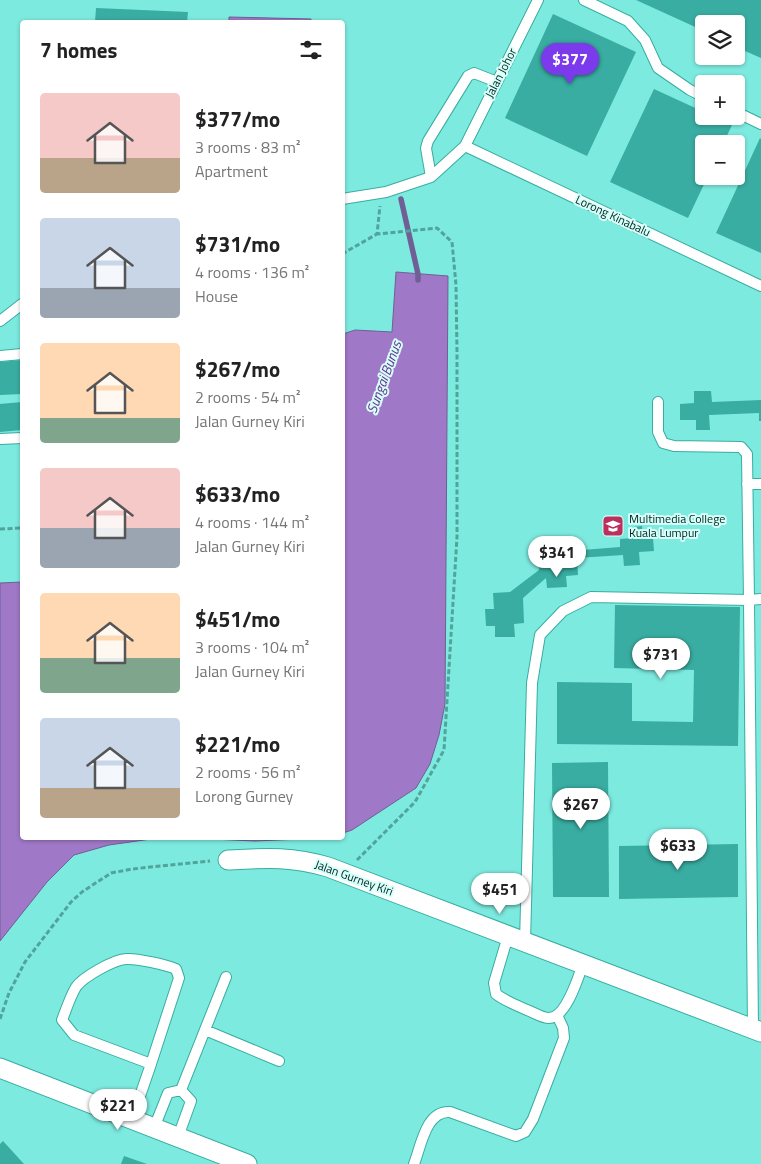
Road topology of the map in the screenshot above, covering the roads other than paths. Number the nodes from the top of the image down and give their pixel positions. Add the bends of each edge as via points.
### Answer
1 (538, 0) edge
2 (588, 1) edge
3 (497, 82) junction
4 (695, 92) edge
5 (745, 116) edge
6 (761, 124) edge
7 (465, 146) junction
8 (431, 177) junction
9 (345, 199) edge
10 (761, 286) edge
11 (20, 306) edge
12 (0, 322) edge
13 (20, 354) edge
14 (0, 356) edge
15 (658, 402) dead end
16 (20, 438) edge
17 (0, 439) edge
18 (747, 484) junction
19 (761, 484) edge
20 (761, 599) edge
21 (749, 600) junction
22 (228, 860) road end
23 (516, 939) junction
24 (583, 964) junction
25 (226, 977) dead end
26 (557, 1015) junction
27 (205, 1030) junction
28 (757, 1030) edge
29 (279, 1061) dead end
30 (152, 1064) junction
31 (0, 1068) edge
32 (182, 1090) junction
33 (132, 1119) junction
34 (154, 1128) junction
35 (178, 1137) junction
36 (247, 1164) edge
37 (414, 1164) edge

1 - 3 lane, Jalan Johor
2 - 4 lane via 628,21 645,40 658,68
3 - 7 lane, Jalan Johor
3 - 8 lane via 474,73 468,76 428,140 426,148
5 - 6 lane
7 - 8 lane
7 - 10 lane, Lorong Kinabalu
8 - 9 lane
11 - 12 lane
13 - 14 lane
15 - 18 lane via 658,432 663,443 741,447 747,454
16 - 17 lane
18 - 19 lane
18 - 21 lane
20 - 21 lane
21 - 23 lane via 591,598 563,611 540,635 532,683
21 - 28 lane
22 - 23 street, Jalan Gurney Kiri via 303,860
23 - 24 street, Jalan Gurney Kiri
23 - 26 lane via 494,984 496,994 536,1014 549,1018
24 - 26 lane via 570,997
24 - 28 street, Jalan Gurney Kiri
25 - 27 lane
26 - 37 lane via 564,1038 534,1119 525,1132 516,1136 443,1111 428,1124
27 - 29 lane
27 - 32 lane
30 - 30 lane via 74,1035 62,1020 76,987 94,972 127,958 170,966 176,969 179,978
30 - 33 lane
31 - 33 street
32 - 34 lane via 168,1093
32 - 35 lane via 191,1102
33 - 34 street
34 - 35 street
35 - 36 street

